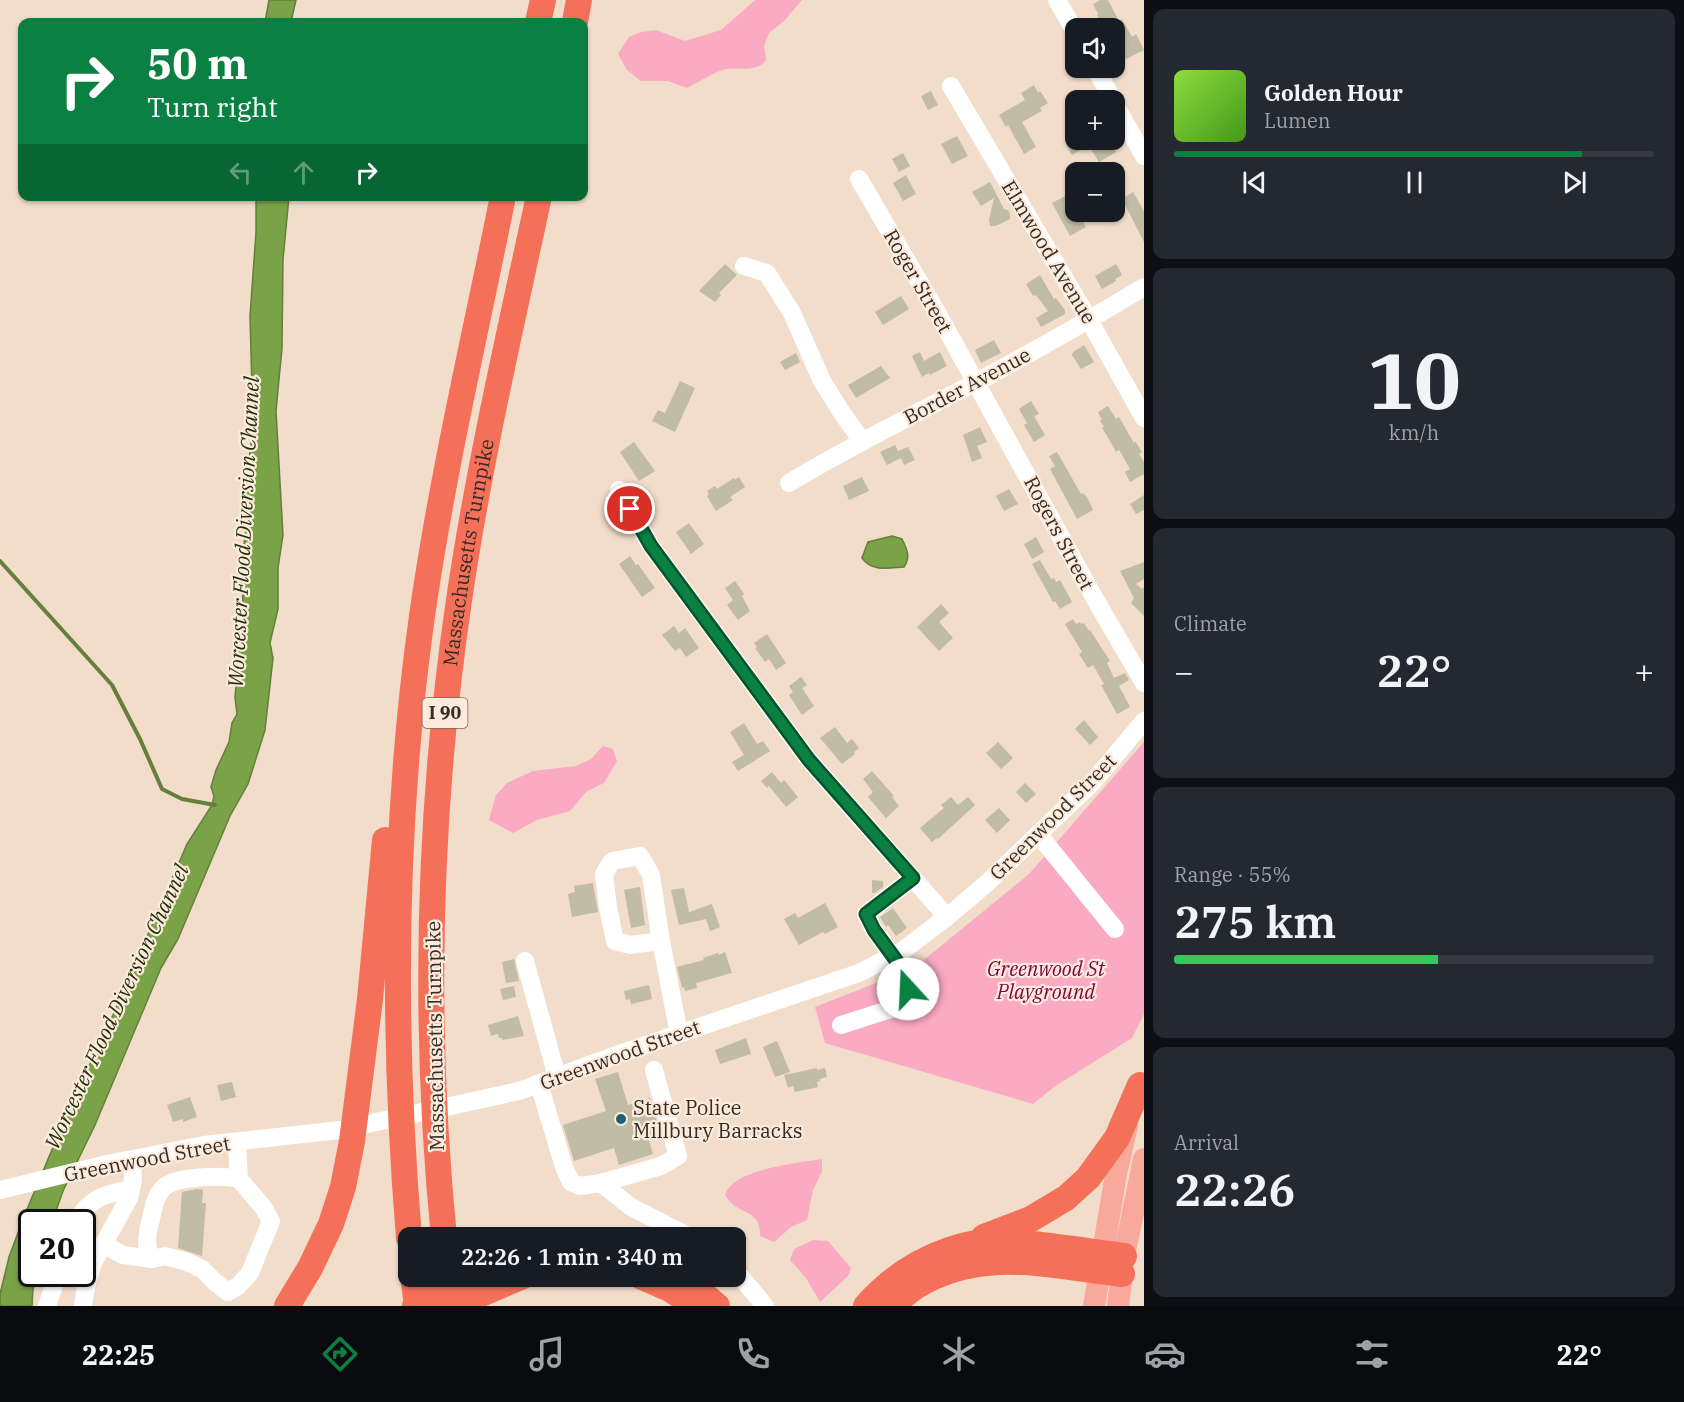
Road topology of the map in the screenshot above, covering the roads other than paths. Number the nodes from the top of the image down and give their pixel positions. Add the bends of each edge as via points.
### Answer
1 (543, 0) edge
2 (579, 0) edge
3 (1057, 0) edge
4 (539, 18) edge
5 (576, 18) edge
6 (1067, 18) edge
7 (951, 87) dead end
8 (1125, 122) edge
9 (1144, 156) edge
10 (859, 179) dead end
11 (502, 201) edge
12 (538, 201) edge
13 (744, 266) dead end
14 (1144, 287) edge
15 (1089, 320) junction
16 (976, 382) junction
17 (1144, 418) edge
18 (862, 441) junction
19 (789, 483) dead end
20 (619, 490) dead end
21 (422, 618) junction
22 (1144, 683) edge
23 (1144, 722) edge
24 (1038, 834) junction
25 (913, 878) junction
26 (947, 917) junction
27 (1115, 929) dead end
28 (661, 941) junction
29 (894, 956) junction
30 (525, 961) dead end
31 (841, 1025) dead end
32 (679, 1034) junction
33 (654, 1070) dead end
34 (556, 1077) junction
35 (1142, 1079) edge
36 (539, 1084) junction
37 (434, 1121) junction
38 (237, 1142) junction
39 (1144, 1159) edge
40 (132, 1160) junction
41 (239, 1179) junction
42 (601, 1183) junction
43 (131, 1189) junction
44 (0, 1190) edge
45 (83, 1209) edge
46 (408, 1227) edge
47 (443, 1227) edge
48 (455, 1227) edge
49 (670, 1227) edge
50 (103, 1244) junction
51 (957, 1247) junction
52 (151, 1259) junction
53 (1112, 1263) junction
54 (746, 1283) edge
55 (54, 1287) edge
56 (414, 1287) edge
57 (449, 1287) edge
58 (463, 1287) edge
59 (476, 1287) edge
60 (480, 1287) edge
61 (665, 1287) edge
62 (695, 1287) edge
63 (47, 1306) edge
64 (83, 1306) edge
65 (287, 1306) edge
66 (416, 1306) edge
67 (452, 1306) edge
68 (466, 1306) edge
69 (695, 1306) edge
70 (717, 1306) edge
71 (765, 1306) edge
72 (866, 1306) edge
73 (892, 1306) edge
74 (1094, 1306) edge
75 (1119, 1306) edge

1 - 4 highway
2 - 5 highway
3 - 6 street
7 - 15 street, Elmwood Avenue
8 - 9 street
10 - 16 street, Roger Street
11 - 21 highway, Massachusetts Turnpike / I 90
12 - 37 highway, Massachusetts Turnpike / I 90 via 475,502 448,687 432,909
13 - 18 street via 767,273 792,313 822,381
14 - 15 street, Border Avenue
15 - 16 street, Border Avenue
15 - 17 street, Elmwood Avenue
16 - 18 street, Border Avenue
16 - 22 street, Rogers Street
18 - 19 street, Border Avenue
20 - 25 street via 651,546 809,760
21 - 46 highway, Massachusetts Turnpike / I 90 via 405,779 398,933
21 - 65 highway via 392,764 370,999 343,1187 331,1224
23 - 24 street, Greenwood Street via 1092,783
24 - 26 street, Greenwood Street
24 - 27 street
25 - 26 street
25 - 29 street via 866,914
26 - 29 street, Greenwood Street
28 - 28 street via 651,875 640,856 612,861 604,874 615,941 630,945
28 - 32 street
29 - 31 street via 906,974 908,989 902,1003
29 - 32 street, Greenwood Street via 859,973
30 - 34 street
32 - 34 street, Greenwood Street
33 - 42 street via 678,1156 661,1166
34 - 36 street, Greenwood Street
35 - 51 highway via 1117,1138 1088,1178 1066,1198 1031,1219
35 - 53 main road via 1126,1126 1116,1174
36 - 38 street, Greenwood Street via 340,1130
36 - 42 street via 571,1182 580,1186
37 - 47 highway, Massachusetts Turnpike / I 90
37 - 48 highway
38 - 40 street, Greenwood Street
38 - 41 street
39 - 53 main road
40 - 43 street
40 - 44 street, Greenwood Street
41 - 52 street via 198,1178 162,1189 149,1227 147,1251
41 - 52 street via 271,1221 250,1273 238,1286 228,1293 202,1269 165,1256
42 - 49 street via 631,1207
43 - 45 street via 94,1200
43 - 50 street
50 - 52 street via 123,1255
50 - 64 street via 93,1263
51 - 53 highway via 1017,1242
51 - 72 highway via 900,1274
53 - 73 highway via 976,1263 945,1271 916,1286
53 - 74 main road
53 - 75 main road
54 - 71 street
55 - 63 street
56 - 66 highway
57 - 67 highway
58 - 68 highway
59 - 66 highway
60 - 67 highway
61 - 69 highway
62 - 70 highway

